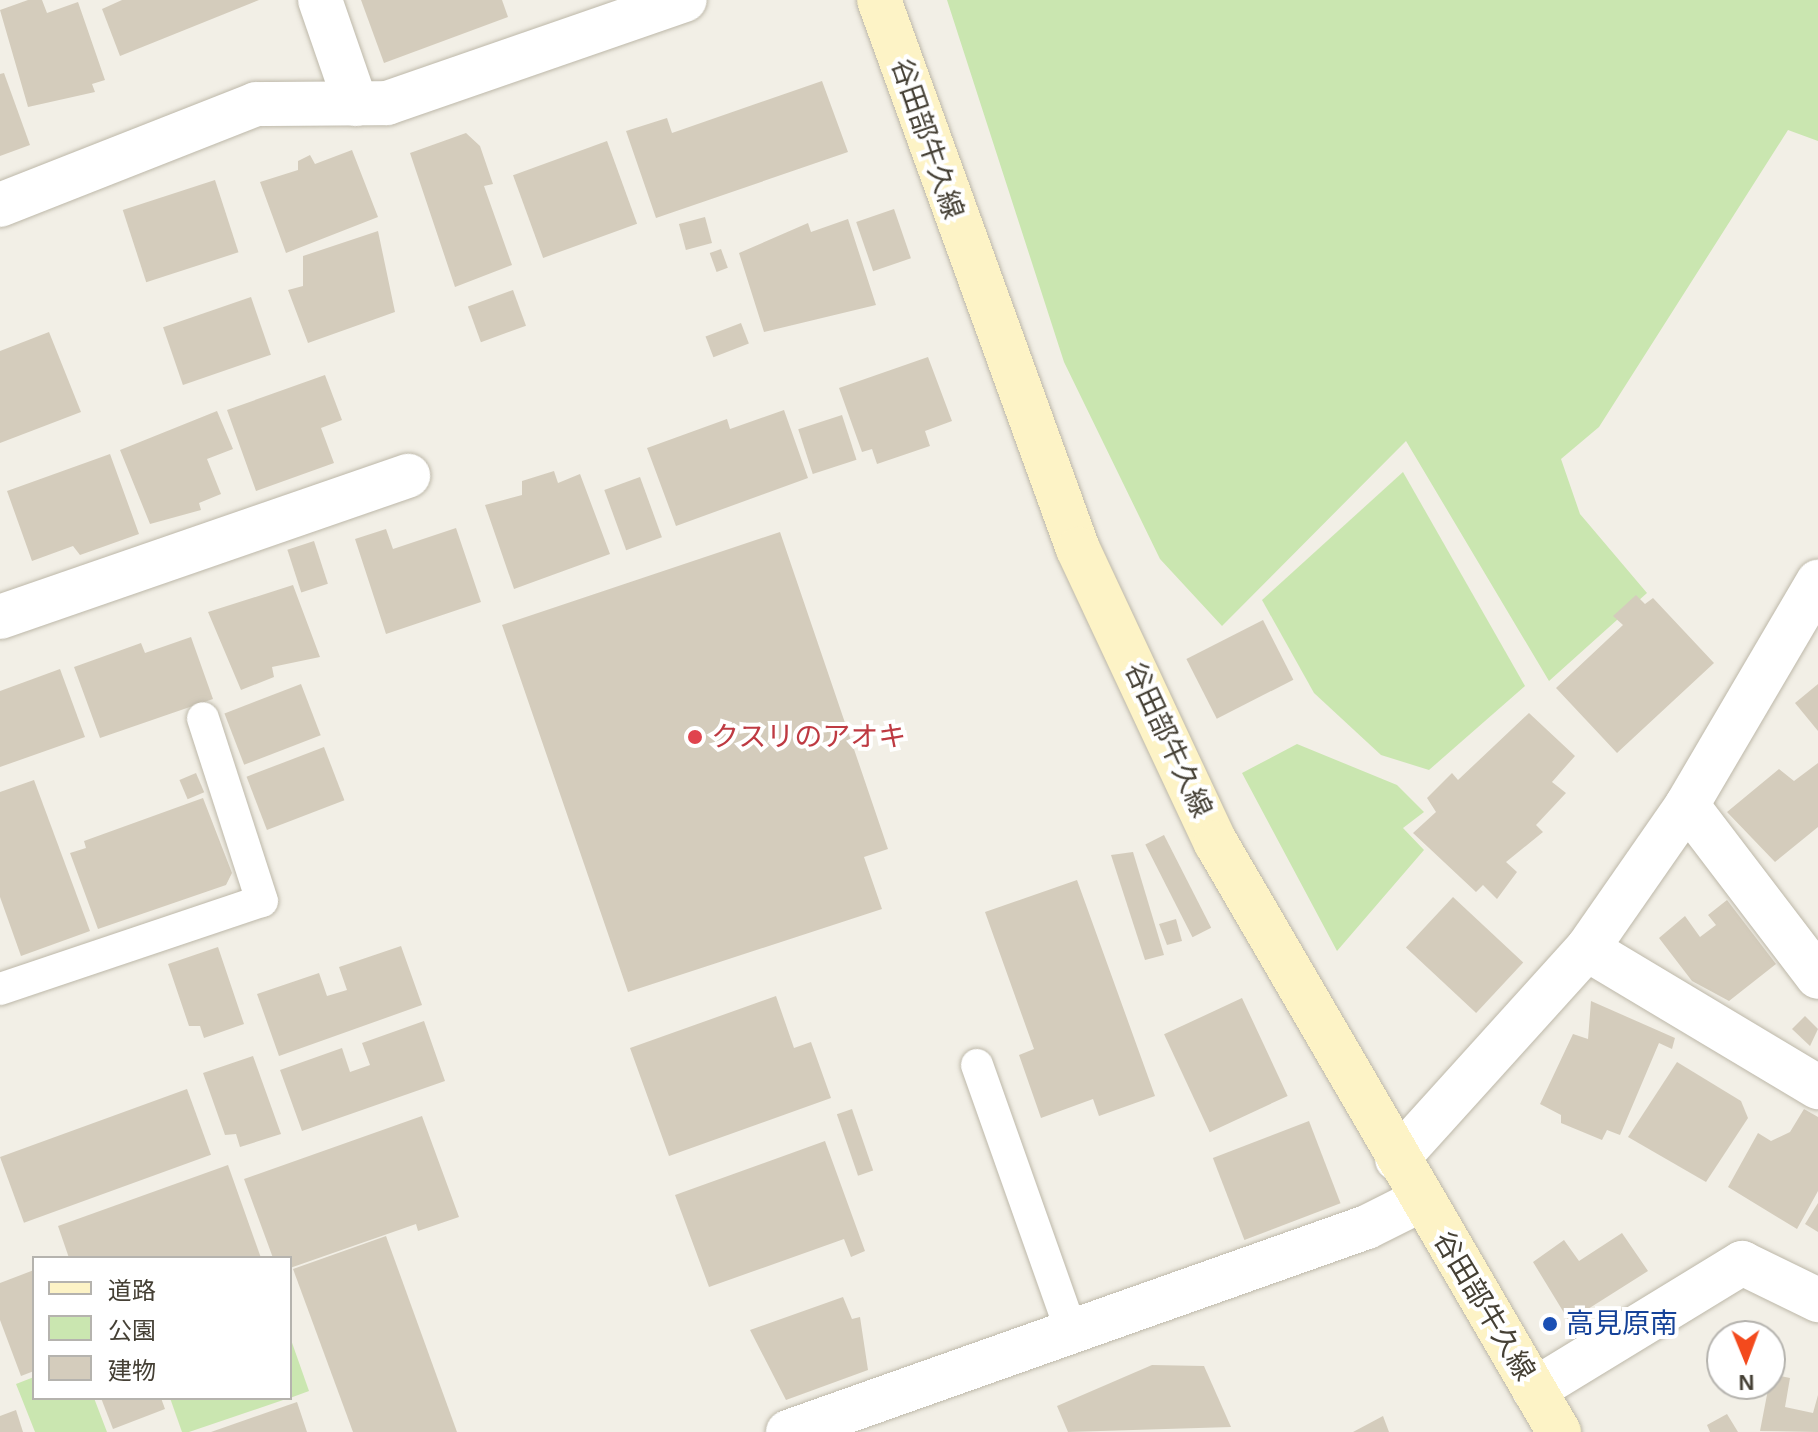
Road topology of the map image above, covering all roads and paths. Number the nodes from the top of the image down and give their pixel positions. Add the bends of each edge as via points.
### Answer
1 (320, 0) edge
2 (685, 0) edge
3 (879, 0) edge
4 (356, 104) junction
5 (0, 205) edge
6 (408, 476) dead end
7 (1818, 582) edge
8 (0, 617) edge
9 (203, 718) dead end
10 (1687, 805) junction
11 (1587, 949) junction
12 (1818, 977) edge
13 (0, 989) edge
14 (977, 1065) dead end
15 (1818, 1087) edge
16 (1397, 1159) junction
17 (1421, 1200) junction
18 (1818, 1300) edge
19 (1071, 1331) junction
20 (1534, 1390) junction
21 (788, 1432) edge
22 (1559, 1432) edge

1 - 4 street
2 - 4 street via 387,103
3 - 16 main road, 谷田部牛久線 via 1078,549 1216,843
4 - 5 street via 256,104
6 - 8 street
7 - 10 street
9 - 13 lane via 262,901
10 - 11 street
10 - 12 street
11 - 15 street
11 - 16 street
14 - 19 lane
16 - 17 main road, 谷田部牛久線
17 - 19 street via 1367,1227
17 - 20 main road, 谷田部牛久線
18 - 20 street via 1742,1263
19 - 21 street
20 - 22 main road, 谷田部牛久線

